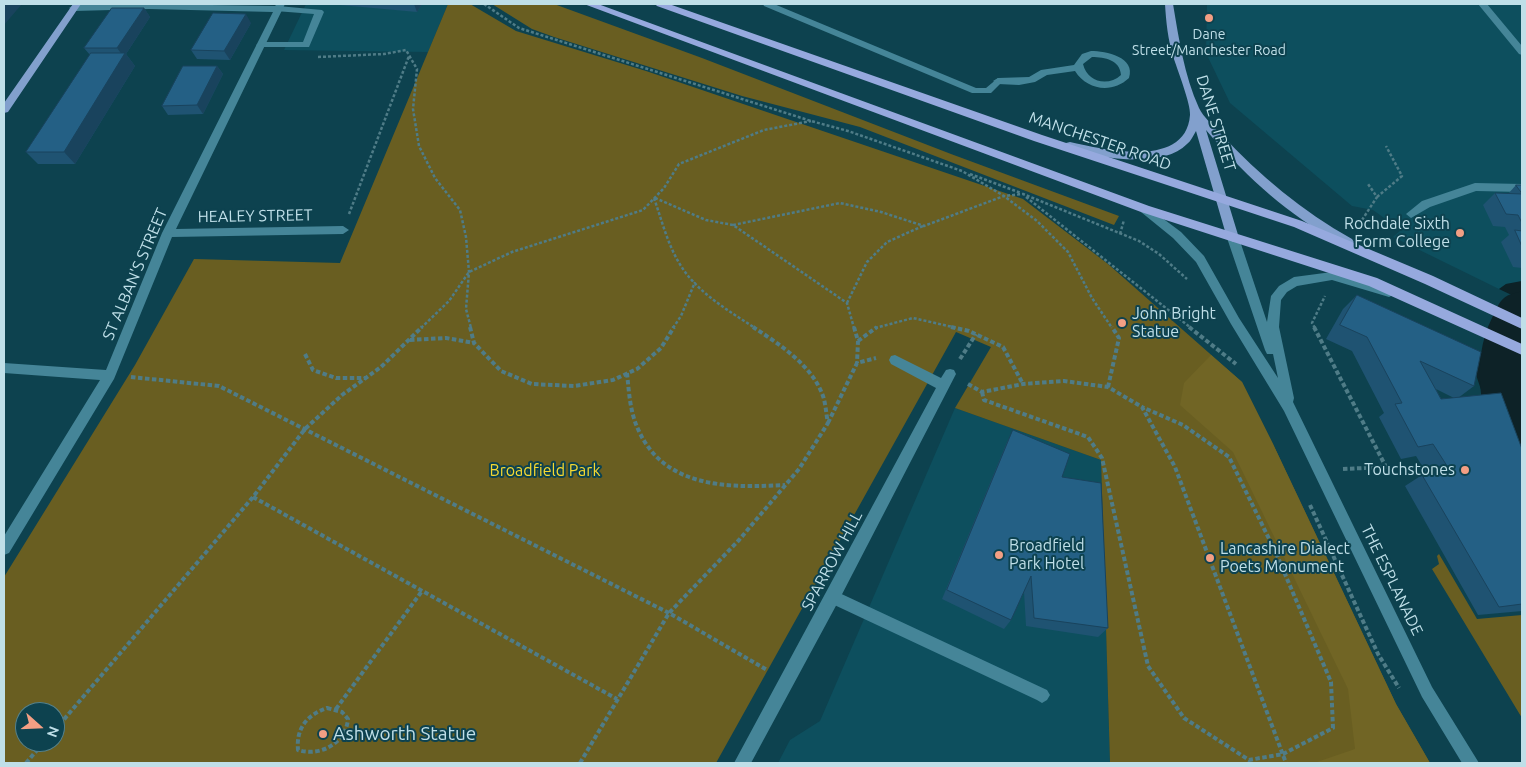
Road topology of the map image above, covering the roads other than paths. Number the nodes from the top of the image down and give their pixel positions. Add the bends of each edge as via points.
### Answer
1 (589, 4) edge
2 (660, 4) edge
3 (767, 4) edge
4 (1167, 4) edge
5 (1482, 4) edge
6 (1488, 4) edge
7 (76, 6) edge
8 (280, 7) edge
9 (1493, 15) junction
10 (260, 46) junction
11 (1522, 52) edge
12 (1078, 67) junction
13 (4, 110) edge
14 (1195, 111) junction
15 (1038, 138) junction
16 (1522, 188) edge
17 (1224, 201) junction
18 (1144, 209) junction
19 (1411, 214) dead end
20 (343, 230) road end
21 (168, 233) junction
22 (1233, 238) junction
23 (1388, 262) junction
24 (1409, 297) junction
25 (1522, 324) edge
26 (1522, 350) edge
27 (895, 360) road end
28 (4, 368) edge
29 (110, 375) junction
30 (1289, 407) junction
31 (4, 548) edge
32 (833, 597) junction
33 (1042, 695) dead end
34 (742, 763) edge
35 (1471, 763) edge

1 - 18 highway
2 - 15 highway, MANCHESTER ROAD
3 - 12 street via 975,91 988,91 998,81 1032,80 1044,72
4 - 14 main road, DANE STREET via 1177,54
5 - 9 street
6 - 9 street
7 - 8 street
7 - 13 main road
8 - 10 street, ST ALBAN'S STREET
8 - 10 street via 319,12 306,45
9 - 11 street
10 - 21 street, ST ALBAN'S STREET
12 - 12 street via 1080,59 1085,56 1107,55 1120,61 1127,71 1117,84 1101,84 1086,79
14 - 15 main road via 1192,129 1186,139 1160,153 1102,154
14 - 17 main road, DANE STREET
14 - 23 main road via 1228,150 1293,209 1321,228
15 - 17 highway, MANCHESTER ROAD
16 - 19 street via 1475,187 1426,204
17 - 22 main road, DANE STREET
17 - 23 highway, MANCHESTER ROAD via 1298,224
18 - 22 highway
18 - 30 street, THE ESPLANADE via 1177,235 1200,259
20 - 21 street, HEALEY STREET
21 - 29 street, ST ALBAN'S STREET
22 - 24 highway via 1330,267
22 - 30 street, THE ESPLANADE
23 - 25 highway, MANCHESTER ROAD
24 - 26 highway
24 - 30 street, THE ESPLANADE via 1332,276 1294,282 1283,289 1275,299 1273,327
27 - 32 street, SPARROW HILL via 947,380
28 - 29 street
29 - 31 street, ST ALBAN'S STREET
30 - 35 street, THE ESPLANADE via 1427,692
32 - 33 street
32 - 34 street, SPARROW HILL

